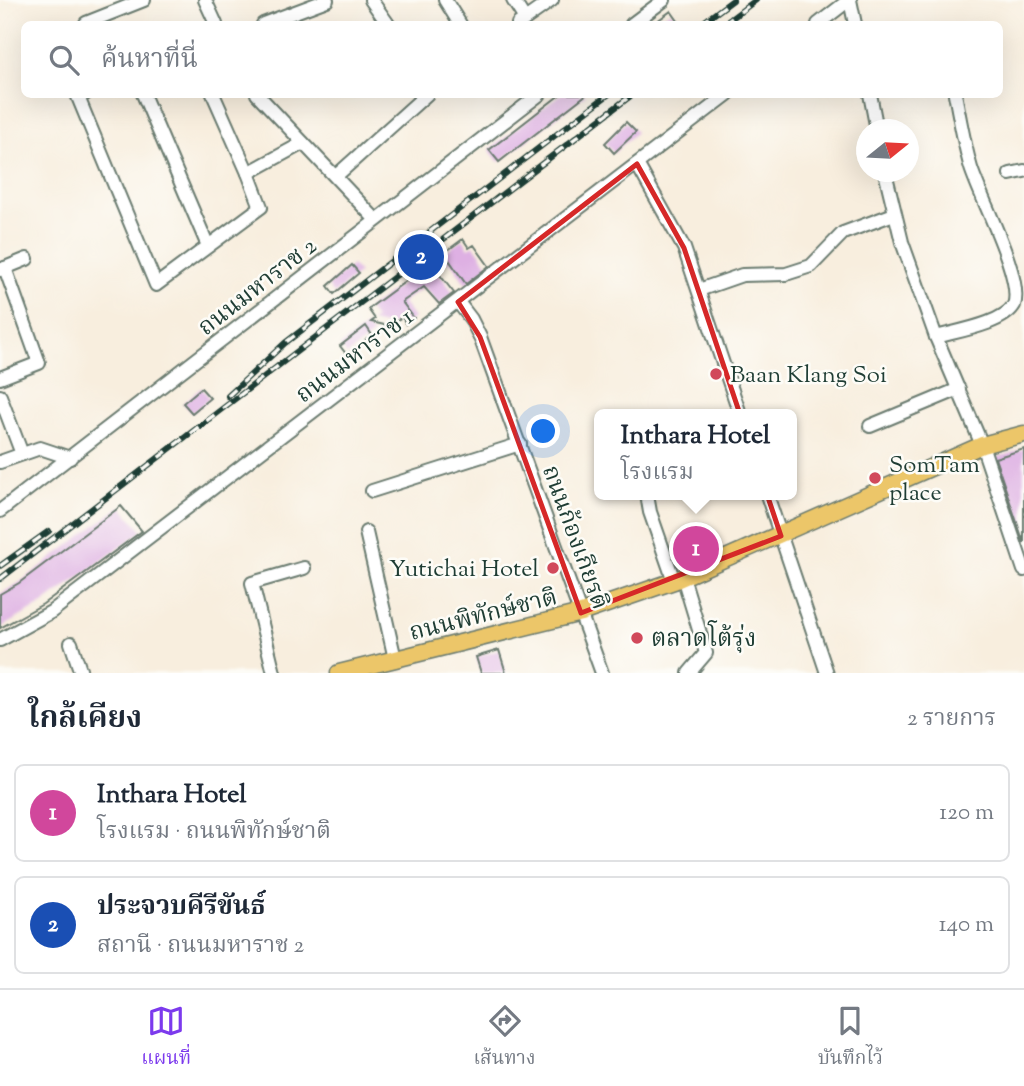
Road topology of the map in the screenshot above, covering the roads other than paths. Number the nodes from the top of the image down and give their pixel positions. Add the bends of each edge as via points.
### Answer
1 (144, 0) edge
2 (205, 0) edge
3 (327, 0) edge
4 (371, 0) edge
5 (445, 0) edge
6 (513, 0) edge
7 (552, 0) edge
8 (664, 0) edge
9 (850, 0) edge
10 (91, 21) edge
11 (215, 21) edge
12 (271, 21) edge
13 (386, 21) edge
14 (458, 21) edge
15 (522, 21) edge
16 (523, 21) edge
17 (636, 21) edge
18 (822, 21) edge
19 (854, 21) edge
20 (78, 98) edge
21 (145, 98) edge
22 (215, 98) edge
23 (261, 98) edge
24 (423, 98) edge
25 (535, 98) edge
26 (723, 98) edge
27 (871, 98) edge
28 (956, 98) edge
29 (875, 119) edge
30 (303, 143) junction
31 (637, 164) junction
32 (1024, 171) edge
33 (248, 173) junction
34 (1010, 174) dead end
35 (336, 176) junction
36 (887, 182) edge
37 (894, 214) junction
38 (376, 220) junction
39 (208, 246) junction
40 (27, 259) dead end
41 (2, 269) edge
42 (699, 290) junction
43 (458, 302) junction
44 (936, 337) junction
45 (0, 378) edge
46 (959, 389) junction
47 (0, 396) edge
48 (738, 409) edge
49 (870, 426) dead end
50 (1024, 434) edge
51 (520, 444) junction
52 (982, 445) junction
53 (22, 454) junction
54 (70, 458) junction
55 (0, 462) edge
56 (372, 491) dead end
57 (648, 500) edge
58 (769, 500) edge
59 (0, 511) edge
60 (366, 531) dead end
61 (781, 536) junction
62 (304, 568) dead end
63 (1024, 570) edge
64 (678, 579) junction
65 (581, 612) junction
66 (0, 640) edge
67 (71, 643) dead end
68 (394, 659) junction
69 (81, 673) edge
70 (274, 673) edge
71 (339, 673) edge
72 (602, 673) edge
73 (689, 673) edge
74 (827, 673) edge

1 - 10 street
2 - 11 street
3 - 12 street
4 - 13 street
5 - 14 street
6 - 15 street
7 - 16 street
8 - 17 street
9 - 18 street
9 - 19 street
20 - 39 street via 156,285
21 - 39 street
22 - 33 street
23 - 30 street
24 - 35 street
25 - 38 street, ถนนมหาราช 2
26 - 31 street, ถนนมหาราช 1
27 - 29 street
28 - 44 street via 972,170 1008,257 1016,291 1014,303 996,320
30 - 33 street
30 - 35 street
31 - 42 street via 684,248
31 - 43 street, ถนนมหาราช 1
32 - 34 street
33 - 39 street via 261,207
35 - 38 street
36 - 37 street
37 - 42 street via 843,233 811,266 786,274 742,275
37 - 44 street
38 - 54 street, ถนนมหาราช 2
40 - 41 street
41 - 45 street via 39,363
42 - 48 street
43 - 51 street, ถนนก้องเกียรติ via 480,337
43 - 66 street, ถนนมหาราช 1 via 51,612
44 - 46 street
46 - 49 street
46 - 52 street
47 - 53 street
50 - 52 main road, ถนนพิทักษ์ชาติ
51 - 56 street
51 - 65 street, ถนนก้องเกียรติ
52 - 61 main road, ถนนพิทักษ์ชาติ
52 - 63 street
53 - 54 street via 40,449
53 - 55 street
54 - 59 street, ถนนมหาราช 2
57 - 64 street
58 - 61 street
60 - 68 street
61 - 64 main road, ถนนพิทักษ์ชาติ
61 - 74 street
62 - 70 street via 252,583
64 - 65 main road, ถนนพิทักษ์ชาติ
64 - 73 street via 706,653
65 - 68 main road, ถนนพิทักษ์ชาติ
65 - 72 street, ถนนก้องเกียรติ
67 - 69 street
68 - 71 main road, ถนนพิทักษ์ชาติ

